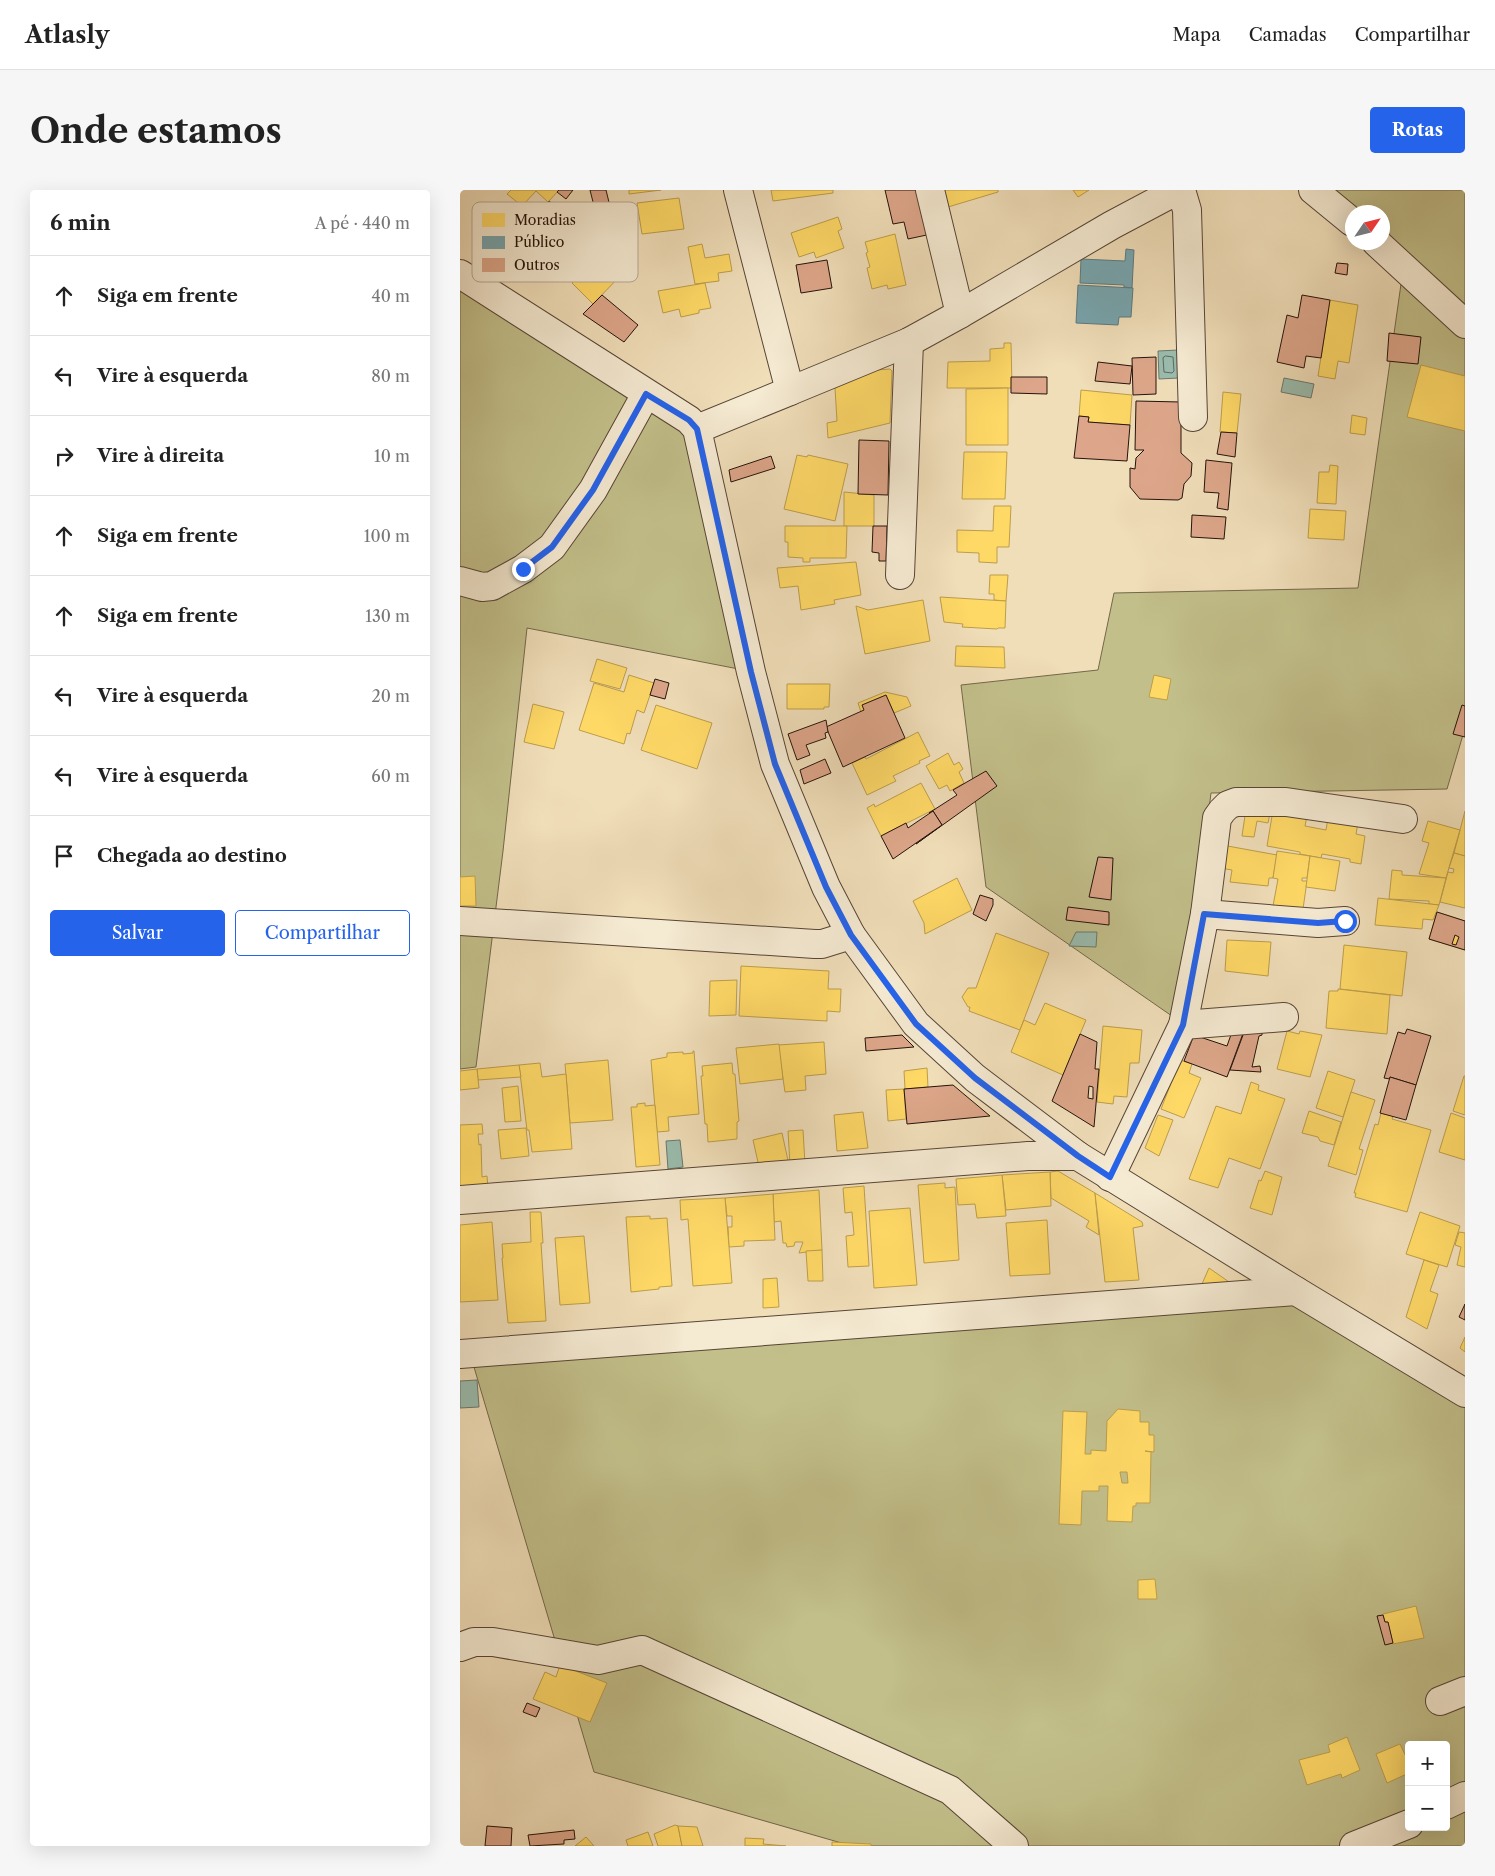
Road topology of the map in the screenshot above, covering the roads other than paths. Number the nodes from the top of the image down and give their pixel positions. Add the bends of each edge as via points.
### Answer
1 (738, 190) edge
2 (930, 190) edge
3 (1180, 190) edge
4 (1312, 190) edge
5 (1345, 216) edge
6 (1385, 250) edge
7 (460, 274) edge
8 (472, 282) edge
9 (472, 282) edge
10 (960, 314) junction
11 (1465, 324) edge
12 (909, 342) junction
13 (790, 391) junction
14 (646, 394) junction
15 (1193, 418) dead end
16 (697, 429) junction
17 (900, 575) dead end
18 (460, 581) edge
19 (1403, 819) dead end
20 (1204, 914) junction
21 (460, 920) edge
22 (1345, 921) dead end
23 (851, 935) junction
24 (1284, 1017) dead end
25 (1183, 1025) junction
26 (1078, 1156) junction
27 (1110, 1177) junction
28 (460, 1200) edge
29 (1296, 1291) junction
30 (460, 1354) edge
31 (1465, 1393) edge
32 (460, 1648) edge
33 (1465, 1691) edge
34 (1440, 1701) dead end
35 (1465, 1796) edge
36 (1450, 1803) edge
37 (1405, 1826) edge
38 (1014, 1846) edge
39 (1354, 1846) edge

1 - 13 street
2 - 10 street
3 - 10 street via 1112,225
3 - 15 street via 1187,210
4 - 5 street
6 - 11 street
7 - 9 street
8 - 14 street
10 - 12 street
12 - 13 street
12 - 17 street
13 - 16 street
14 - 16 street via 689,420
14 - 18 street via 593,490 552,547 523,569 492,586
16 - 23 street via 751,672 775,764 826,887
19 - 20 street via 1286,802 1236,802 1228,805 1217,818
20 - 22 street via 1318,923
20 - 25 street
21 - 23 street via 815,944
23 - 26 street via 916,1024 975,1078
24 - 25 street
25 - 27 street
26 - 27 street
26 - 28 street via 1028,1156
27 - 29 street
29 - 30 street
29 - 31 street
32 - 38 street via 474,1642 493,1642 598,1660 642,1650 950,1790
33 - 34 street
35 - 36 street
37 - 39 street

